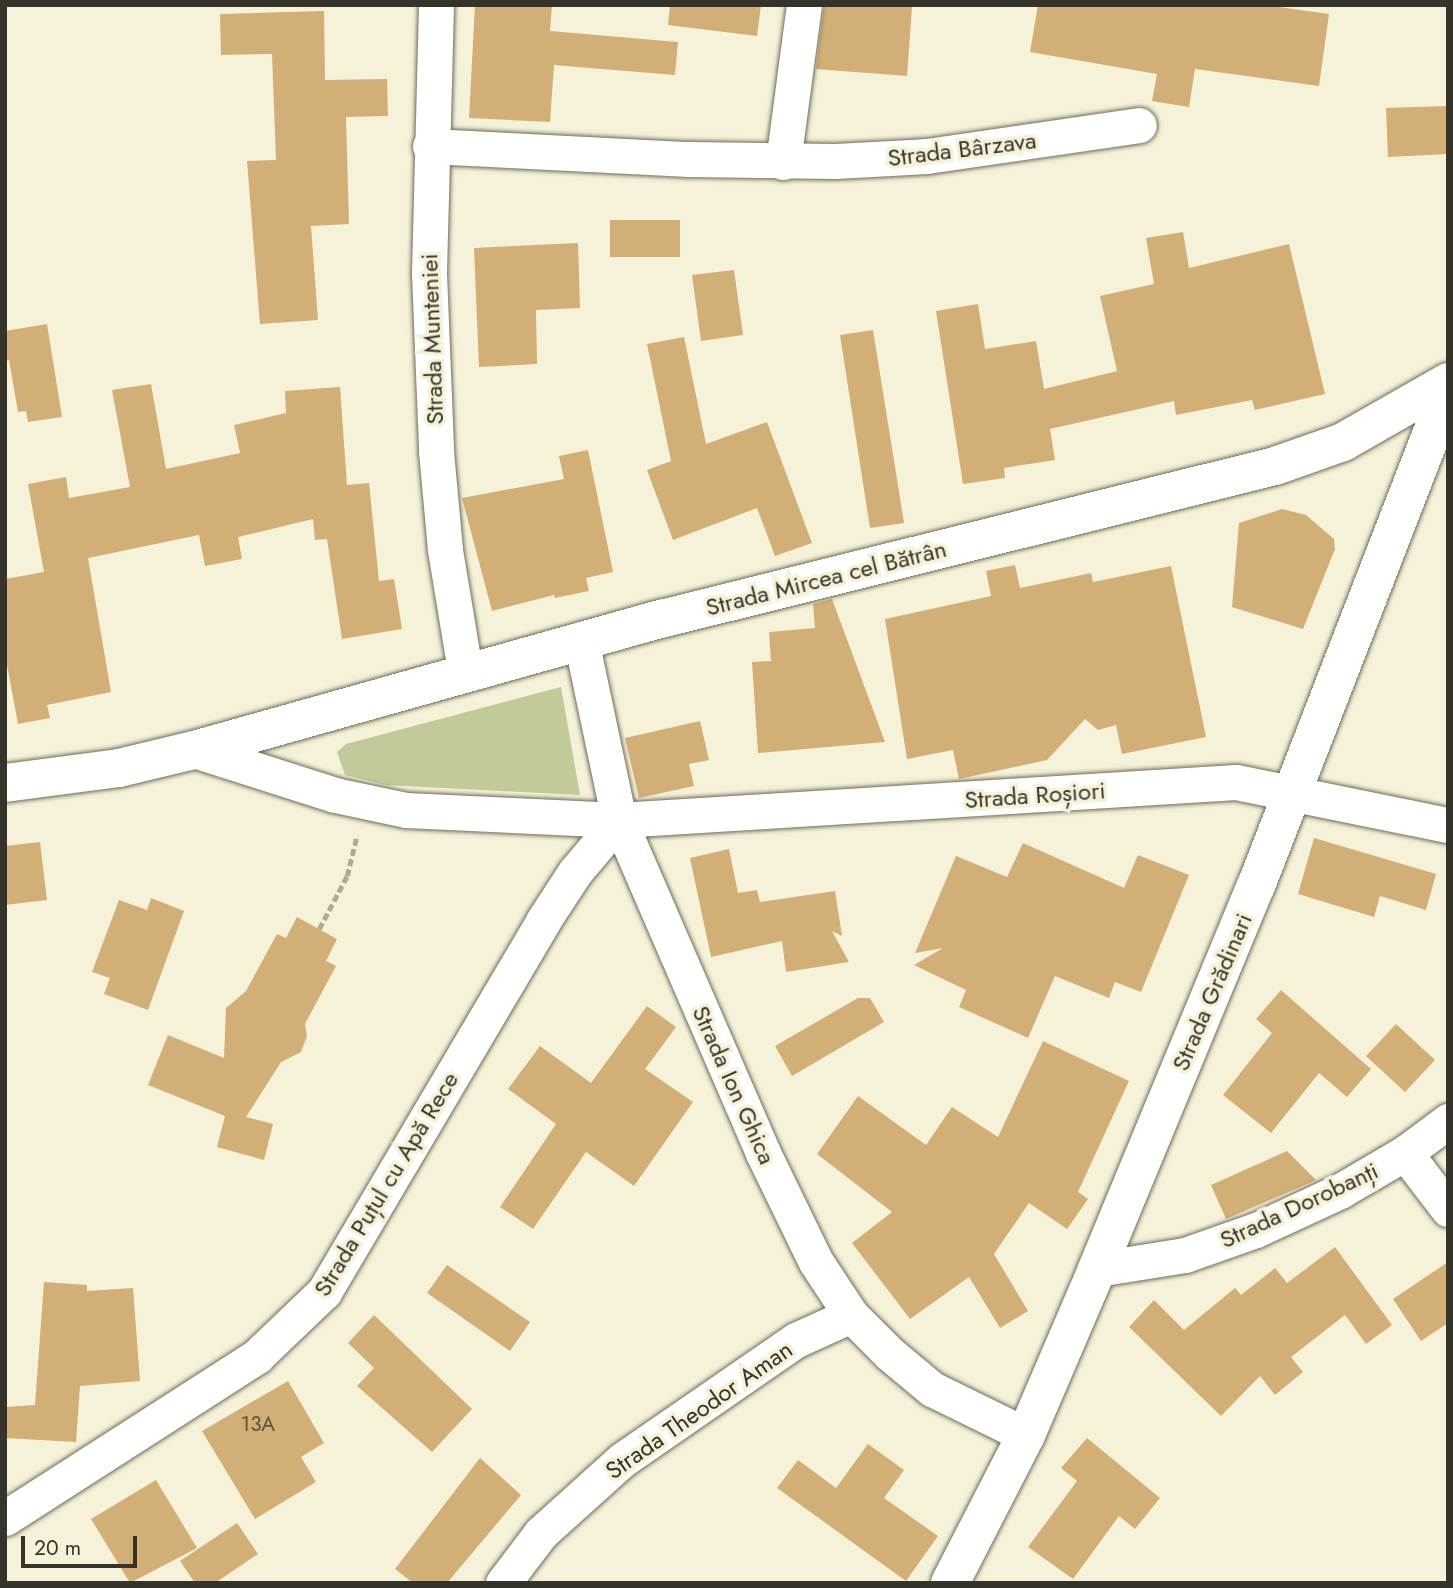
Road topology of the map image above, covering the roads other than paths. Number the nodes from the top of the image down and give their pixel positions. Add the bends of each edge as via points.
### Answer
1 (436, 5) edge
2 (804, 5) edge
3 (1139, 125) dead end
4 (430, 146) junction
5 (783, 162) junction
6 (1448, 382) edge
7 (1448, 391) edge
8 (581, 640) junction
9 (465, 671) junction
10 (194, 750) junction
11 (5, 783) edge
12 (1292, 791) junction
13 (619, 820) junction
14 (1448, 825) edge
15 (1448, 1121) edge
16 (1405, 1153) junction
17 (1448, 1209) edge
18 (1097, 1269) junction
19 (851, 1315) junction
20 (1026, 1435) junction
21 (5, 1518) edge
22 (503, 1583) edge
23 (950, 1583) edge

1 - 4 street, Strada Munteniei
2 - 5 street
3 - 5 street, Strada Bârzava via 927,156
4 - 5 street, Strada Bârzava
4 - 9 street, Strada Munteniei via 436,451 445,550
6 - 8 street, Strada Mircea cel Bătrân via 1343,442 1275,466
7 - 12 street, Strada Grădinari
8 - 9 street, Strada Mircea cel Bătrân
8 - 13 street, Strada Ion Ghica
9 - 10 street, Strada Mircea cel Bătrân
10 - 11 street, Strada Mircea cel Bătrân via 119,768
10 - 13 street, Strada Mircea cel Bătrân via 406,810
12 - 13 street, Strada Roșiori via 1236,782
12 - 14 street, Strada Roșiori
12 - 18 street, Strada Grădinari
13 - 19 street, Strada Ion Ghica via 762,1151 816,1262
13 - 21 street, Strada Puțul cu Apă Rece via 575,872 543,921 324,1292 246,1364
15 - 16 street, Strada Dorobanți
16 - 17 street
16 - 18 street, Strada Dorobanți via 1340,1191 1256,1230 1185,1255
18 - 20 street, Strada Grădinari
19 - 20 street, Strada Ion Ghica via 932,1388
19 - 22 street, Strada Theodor Aman via 796,1340 622,1460 541,1533
20 - 23 street, Strada Grădinari

